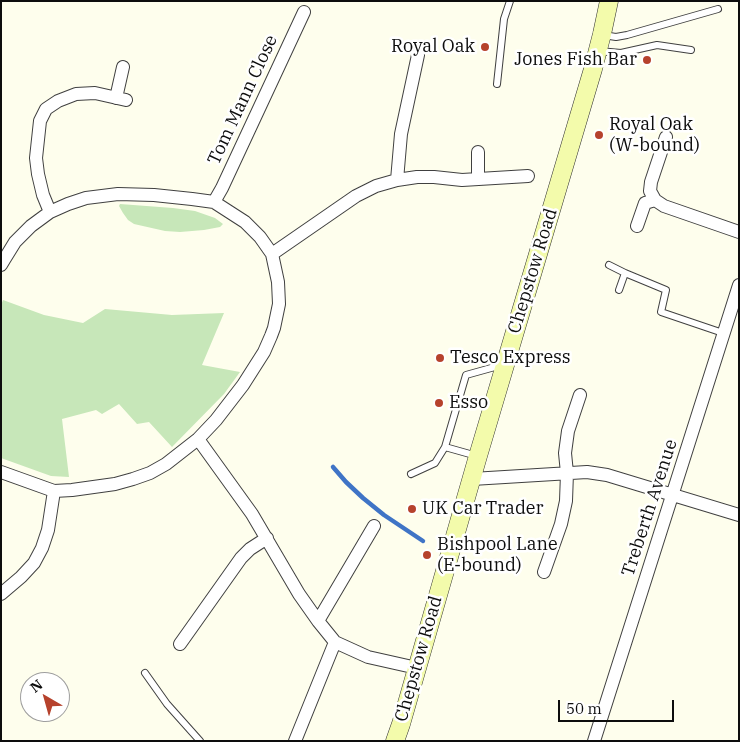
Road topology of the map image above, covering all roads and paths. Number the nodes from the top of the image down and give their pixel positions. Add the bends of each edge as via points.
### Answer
1 (510, 1) edge
2 (609, 1) edge
3 (718, 8) dead end
4 (304, 12) dead end
5 (600, 43) junction
6 (691, 50) dead end
7 (418, 56) dead end
8 (123, 67) dead end
9 (497, 84) dead end
10 (666, 137) dead end
11 (478, 152) dead end
12 (528, 176) dead end
13 (478, 179) junction
14 (397, 180) junction
15 (656, 200) junction
16 (214, 202) junction
17 (50, 212) junction
18 (637, 226) dead end
19 (739, 232) edge
20 (272, 254) junction
21 (1, 265) edge
22 (608, 265) dead end
23 (625, 273) junction
24 (619, 290) dead end
25 (737, 294) edge
26 (724, 333) junction
27 (506, 364) junction
28 (580, 395) dead end
29 (198, 439) junction
30 (445, 447) junction
31 (478, 456) junction
32 (1, 472) edge
33 (567, 473) junction
34 (411, 474) dead end
35 (472, 479) junction
36 (54, 491) junction
37 (673, 494) junction
38 (739, 515) edge
39 (374, 526) dead end
40 (267, 538) junction
41 (544, 572) dead end
42 (1, 594) edge
43 (318, 621) junction
44 (335, 642) junction
45 (180, 644) dead end
46 (417, 668) junction
47 (146, 673) dead end
48 (200, 741) edge
49 (295, 741) edge
50 (395, 741) edge
51 (594, 741) edge

1 - 9 lane via 504,19
2 - 5 main road, Chepstow Road
3 - 5 lane
4 - 16 street, Tom Mann Close
5 - 6 lane via 621,53 657,45
5 - 27 main road, Chepstow Road
7 - 14 street via 401,134
8 - 17 street via 121,99 95,93 76,94 46,109 40,122 36,158 43,195
10 - 15 street via 650,182 650,191
11 - 13 street
12 - 13 street
13 - 14 street via 417,177
14 - 20 street via 356,196
15 - 18 street via 645,203
15 - 19 street via 664,206
16 - 17 street via 154,194 118,194 86,198
16 - 20 street via 246,222
17 - 21 street via 15,242
20 - 29 street via 279,304 271,336 243,385
22 - 23 lane
23 - 24 lane
23 - 26 lane via 666,290 661,312
25 - 26 street, Treberth Avenue
26 - 37 street, Treberth Avenue
27 - 30 lane via 466,375
27 - 31 main road, Chepstow Road
28 - 33 street via 568,431
29 - 36 street via 166,464 141,476 115,484
29 - 40 street
30 - 31 lane
30 - 34 lane via 435,463
31 - 35 main road, Chepstow Road
32 - 36 street
33 - 35 street
33 - 37 street via 607,475
33 - 41 street via 561,524
35 - 46 main road, Chepstow Road
36 - 42 street via 42,548 34,563
37 - 38 street
37 - 51 street, Treberth Avenue
39 - 43 street
40 - 43 street
40 - 45 street via 241,558
43 - 44 street
44 - 46 street via 368,656
44 - 49 street
46 - 50 main road, Chepstow Road
47 - 48 lane via 167,704

